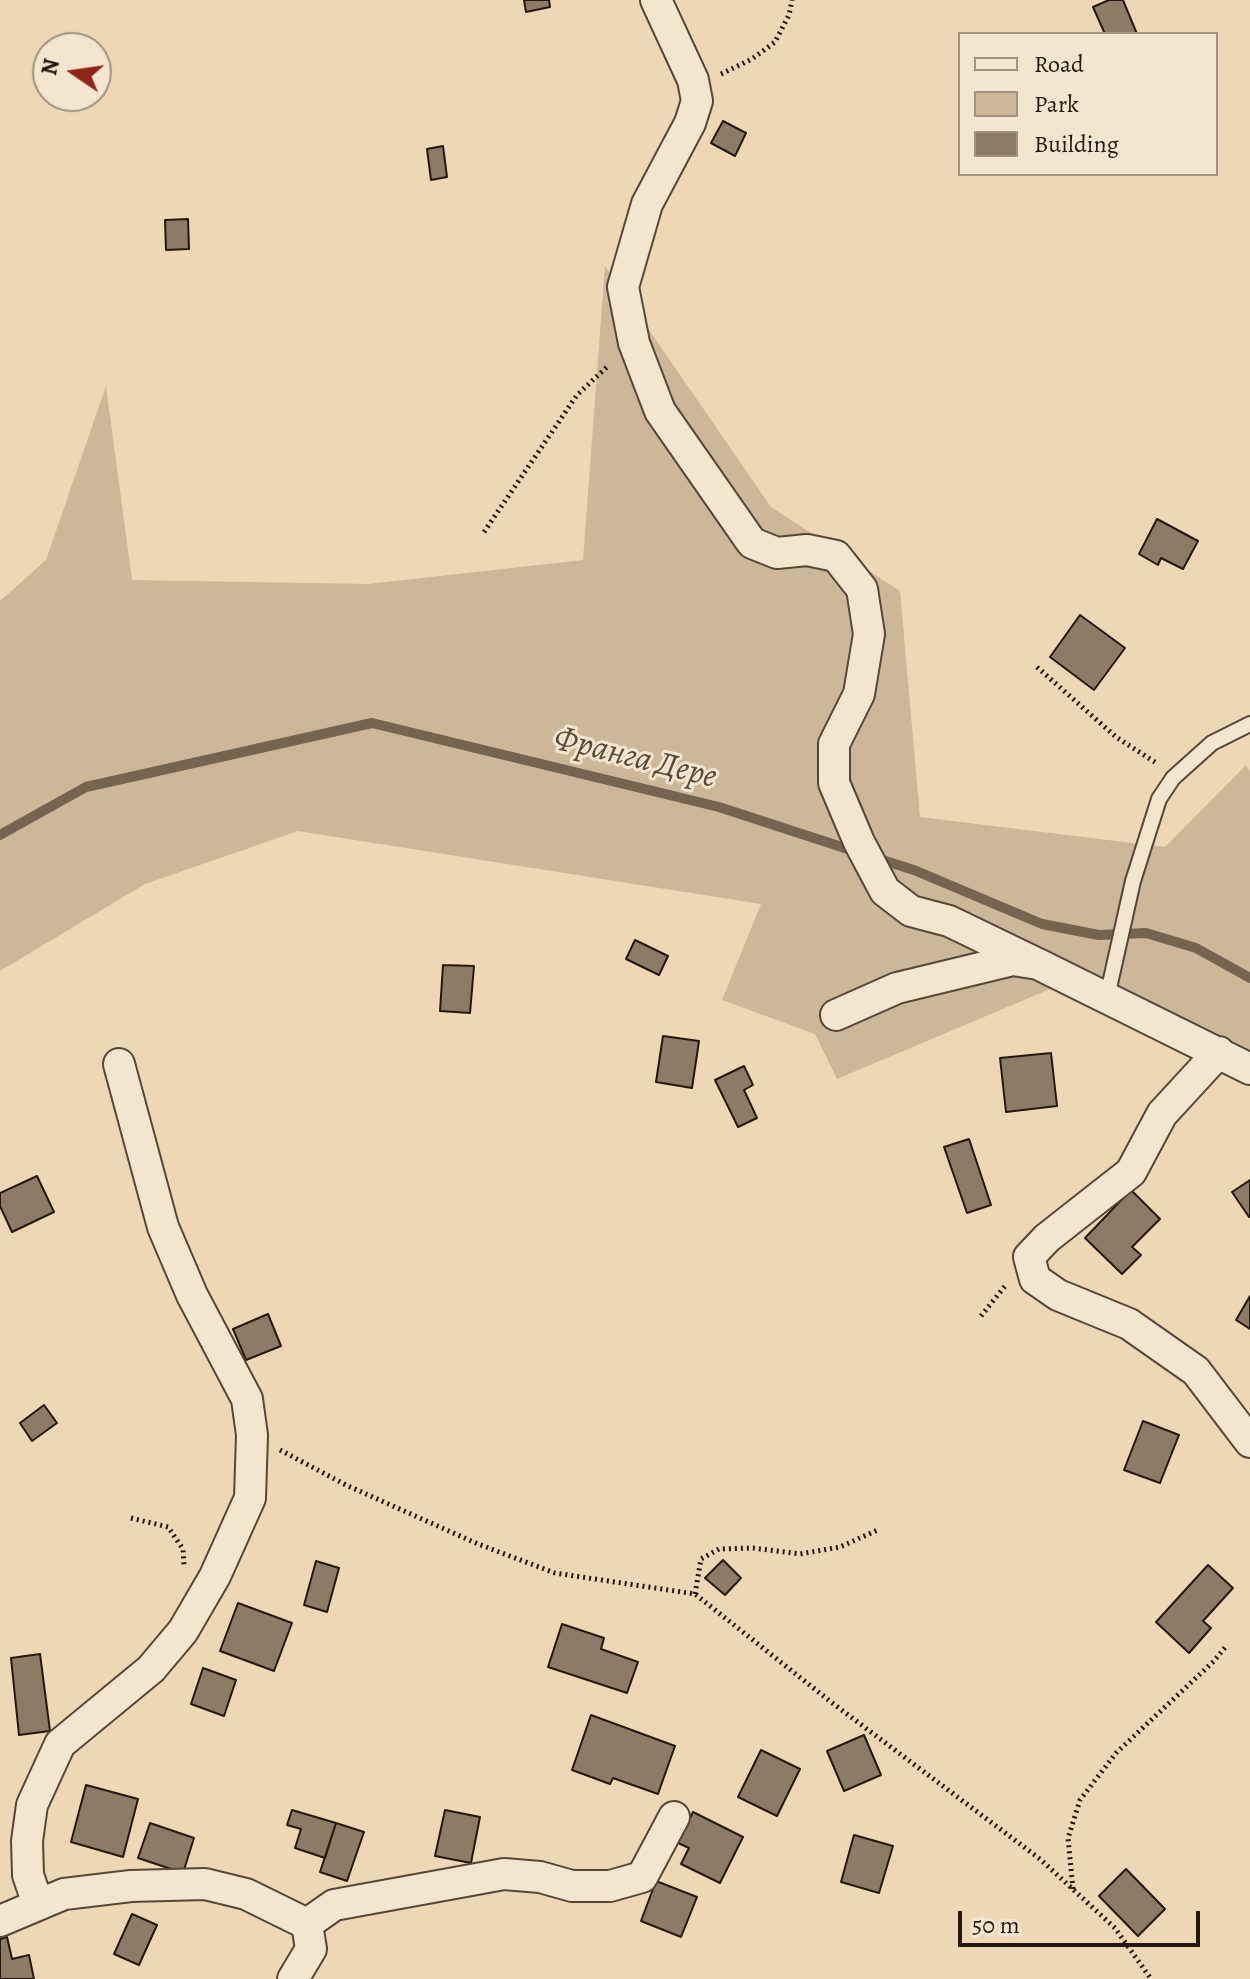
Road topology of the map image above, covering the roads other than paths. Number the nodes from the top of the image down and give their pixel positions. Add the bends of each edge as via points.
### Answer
1 (656, 0) edge
2 (1250, 724) edge
3 (1038, 964) junction
4 (1107, 997) junction
5 (836, 1015) dead end
6 (1219, 1052) junction
7 (119, 1064) dead end
8 (1250, 1069) edge
9 (1250, 1442) edge
10 (674, 1817) dead end
11 (38, 1904) junction
12 (0, 1921) edge
13 (307, 1924) junction
14 (293, 1979) edge

1 - 3 street via 693,80 697,101 647,204 623,287 634,343 660,411 752,543 777,553 807,550 836,556 862,589 869,634 859,694 834,744 834,783 885,891 911,911 949,921
2 - 4 lane via 1212,743 1173,778 1159,799
3 - 4 street
3 - 5 street via 1013,960 897,988
4 - 6 street
6 - 8 street
6 - 9 street via 1162,1114 1131,1172 1029,1257 1035,1279 1058,1295 1129,1324 1196,1371
7 - 11 street via 163,1227 247,1399 250,1498 183,1631 151,1669 60,1744 32,1805 27,1841 28,1875
10 - 13 street via 642,1877 572,1886 504,1874 334,1905
11 - 12 street
11 - 13 street via 64,1894 205,1884 246,1894
13 - 14 street via 311,1949

